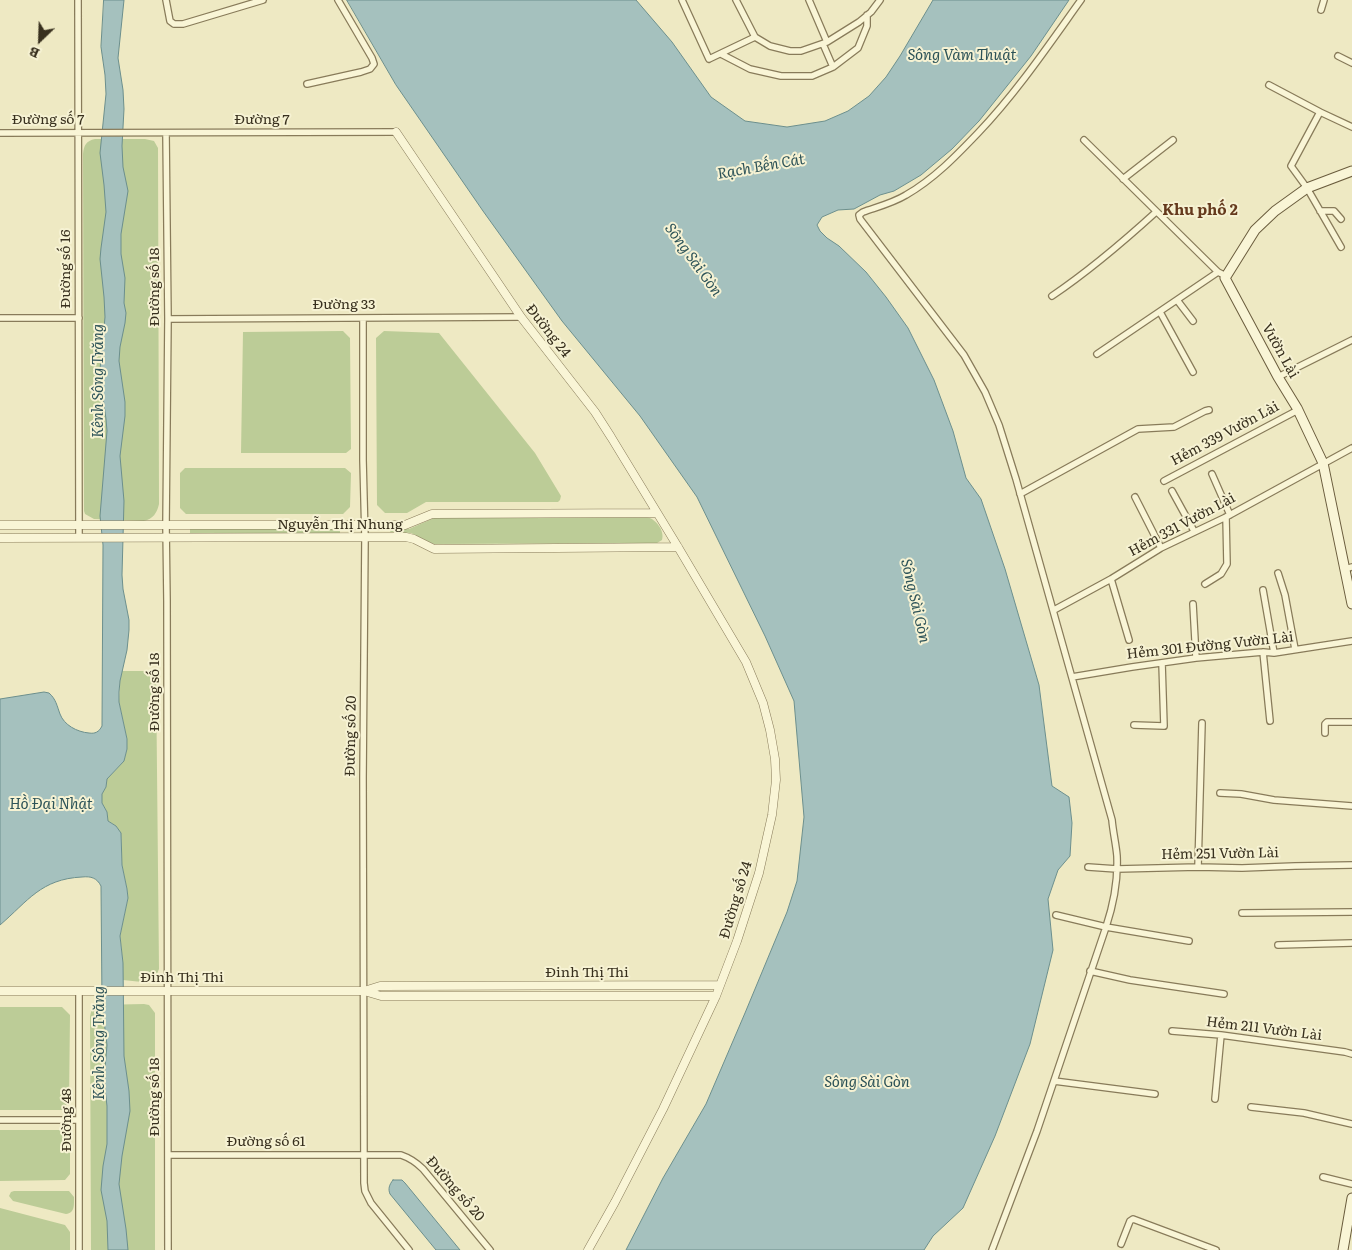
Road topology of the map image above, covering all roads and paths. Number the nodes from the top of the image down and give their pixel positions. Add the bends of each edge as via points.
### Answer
1 (78, 0) edge
2 (166, 0) edge
3 (264, 0) edge
4 (338, 0) edge
5 (682, 0) edge
6 (736, 0) edge
7 (809, 0) edge
8 (880, 0) edge
9 (1082, 0) edge
10 (1324, 0) edge
11 (1321, 10) dead end
12 (867, 16) junction
13 (755, 37) junction
14 (825, 43) junction
15 (721, 54) junction
16 (1338, 56) dead end
17 (1352, 64) edge
18 (833, 67) junction
19 (307, 84) dead end
20 (1269, 85) dead end
21 (1320, 112) junction
22 (1352, 127) edge
23 (396, 132) joint
24 (0, 133) edge
25 (78, 133) junction
26 (129, 133) joint
27 (166, 133) junction
28 (1084, 140) dead end
29 (1173, 140) dead end
30 (1352, 172) edge
31 (1125, 178) junction
32 (1307, 188) junction
33 (1320, 211) junction
34 (1156, 212) junction
35 (1341, 219) dead end
36 (1341, 247) dead end
37 (1222, 274) junction
38 (1052, 296) dead end
39 (1177, 300) junction
40 (1160, 312) junction
41 (521, 317) junction
42 (0, 318) edge
43 (79, 318) junction
44 (363, 318) junction
45 (168, 319) junction
46 (1193, 321) dead end
47 (1352, 340) edge
48 (1097, 354) dead end
49 (1193, 372) dead end
50 (1278, 377) junction
51 (1209, 410) dead end
52 (1298, 410) junction
53 (1352, 448) edge
54 (1323, 463) junction
55 (1212, 474) dead end
56 (1164, 481) dead end
57 (1172, 491) dead end
58 (1020, 494) junction
59 (1135, 496) dead end
60 (657, 513) junction
61 (1228, 516) junction
62 (79, 525) junction
63 (166, 525) junction
64 (365, 525) junction
65 (0, 526) edge
66 (1194, 531) junction
67 (166, 537) junction
68 (0, 538) edge
69 (79, 538) junction
70 (365, 538) junction
71 (678, 547) junction
72 (1161, 548) junction
73 (1348, 568) edge
74 (1278, 573) dead end
75 (1111, 579) junction
76 (1205, 584) dead end
77 (1263, 590) dead end
78 (1193, 604) dead end
79 (1352, 604) edge
80 (1054, 610) junction
81 (1130, 640) dead end
82 (1352, 641) edge
83 (1295, 649) junction
84 (1263, 652) junction
85 (1274, 652) junction
86 (1196, 658) junction
87 (1162, 663) junction
88 (1072, 677) junction
89 (1270, 721) dead end
90 (1352, 722) edge
91 (1202, 724) dead end
92 (1134, 725) dead end
93 (1325, 733) dead end
94 (1220, 793) dead end
95 (1352, 806) edge
96 (1352, 865) edge
97 (1088, 867) dead end
98 (1198, 867) junction
99 (1117, 869) junction
100 (1352, 912) edge
101 (1242, 913) dead end
102 (1056, 915) dead end
103 (1106, 927) junction
104 (1189, 941) dead end
105 (1352, 943) edge
106 (1278, 945) dead end
107 (1090, 971) junction
108 (720, 985) junction
109 (168, 990) junction
110 (0, 991) edge
111 (79, 991) junction
112 (364, 991) junction
113 (1224, 994) dead end
114 (716, 996) junction
115 (1172, 1031) dead end
116 (1221, 1035) junction
117 (1352, 1054) edge
118 (1054, 1081) junction
119 (1155, 1094) dead end
120 (1215, 1099) dead end
121 (1251, 1108) dead end
122 (0, 1120) edge
123 (79, 1120) junction
124 (1352, 1124) edge
125 (364, 1154) junction
126 (168, 1155) junction
127 (1323, 1177) dead end
128 (1352, 1184) edge
129 (1352, 1198) edge
130 (1350, 1219) edge
131 (1121, 1244) dead end
132 (79, 1250) edge
133 (168, 1250) edge
134 (409, 1250) edge
135 (490, 1250) edge
136 (588, 1250) edge
137 (992, 1250) edge
138 (1216, 1250) edge
139 (1343, 1250) edge

1 - 25 street, Đường số 16
2 - 3 street via 170,20 174,24
4 - 19 street via 374,64 370,69
5 - 15 street via 709,59
6 - 13 street
7 - 14 street
8 - 12 street
9 - 58 street via 1016,90 938,173 903,196 859,215 964,356 985,392 999,425
10 - 11 street
12 - 14 street
12 - 18 street via 867,26 858,48
13 - 14 street via 790,52
13 - 15 street
14 - 18 street
15 - 18 street via 750,69 781,76 812,76
16 - 17 street
20 - 21 street
21 - 22 street
21 - 32 street via 1291,166
23 - 27 street, Đường 7
23 - 41 street, Đường 24
24 - 25 street, Đường số 7
25 - 26 street, Đường số 7
25 - 43 street, Đường số 16
26 - 27 street, Đường 7
27 - 45 street, Đường số 18
28 - 31 street
29 - 31 street
30 - 32 main road
31 - 34 street
32 - 33 street
32 - 37 main road via 1285,202 1255,230
33 - 35 street via 1334,211
33 - 36 street
34 - 37 street
34 - 38 street
37 - 39 street
37 - 50 main road, Vườn Lài
39 - 40 street
39 - 46 street
40 - 48 street
40 - 49 street
41 - 44 street, Đường 33
41 - 60 street, Đường 24 via 595,412
42 - 43 street
43 - 62 street, Đường số 16
44 - 45 street, Đường 33
44 - 64 street, Đường số 20
45 - 63 street, Đường số 18
47 - 50 street
50 - 52 main road, Vườn Lài
51 - 58 street via 1174,427 1138,429
52 - 54 main road, Vườn Lài
52 - 56 street, Hẻm 339 Vườn Lài
53 - 54 street, Hẻm 331 Vườn Lài
54 - 61 street, Hẻm 331 Vườn Lài
54 - 73 main road, Vườn Lài
55 - 61 street
57 - 66 street
58 - 80 street
59 - 72 street
60 - 64 street, Nguyễn Thị Nhung via 432,514 405,525
60 - 71 street, Đường 24
61 - 66 street, Hẻm 331 Vườn Lài
61 - 76 street via 1228,564 1221,574
62 - 63 street, Nguyễn Thị Nhung
62 - 65 street, Nguyễn Thị Nhung
62 - 69 street, Đường số 16
63 - 64 street, Nguyễn Thị Nhung
63 - 67 street, Đường số 18
64 - 70 street, Đường số 20
66 - 72 street, Hẻm 331 Vườn Lài
67 - 69 street, Nguyễn Thị Nhung
67 - 70 street, Nguyễn Thị Nhung
67 - 109 street, Đường số 18
68 - 69 street, Nguyễn Thị Nhung
70 - 71 street, Nguyễn Thị Nhung via 406,537 434,548
70 - 112 street, Đường số 20
71 - 108 street, Đường số 24 via 746,662 762,703 775,759 772,815 759,873
72 - 75 street, Hẻm 331 Vườn Lài
73 - 79 main road, Vườn Lài
74 - 83 street
75 - 80 street, Hẻm 331 Vườn Lài
75 - 81 street
77 - 85 street
78 - 86 street
80 - 88 street
82 - 83 street, Hẻm 301 Đường Vườn Lài
83 - 85 street, Hẻm 301 Đường Vườn Lài
84 - 85 street, Hẻm 301 Đường Vườn Lài
84 - 86 street, Hẻm 301 Đường Vườn Lài
84 - 89 street
86 - 87 street, Hẻm 301 Đường Vườn Lài
87 - 88 street, Hẻm 301 Đường Vườn Lài
87 - 92 street via 1164,726
88 - 99 street via 1112,820
90 - 93 street via 1327,722
91 - 98 street
94 - 95 street
96 - 98 street, Hẻm 251 Vườn Lài
97 - 99 street, Hẻm 251 Vườn Lài
98 - 99 street, Hẻm 251 Vườn Lài
99 - 103 street via 1112,909
100 - 101 street
102 - 103 street
103 - 104 street
103 - 107 street
105 - 106 street
107 - 113 street
107 - 118 street
108 - 112 street, Đinh Thị Thi via 380,986
108 - 114 street, Đường số 24
109 - 111 street, Đinh Thị Thi
109 - 112 street, Đinh Thị Thi
109 - 126 street, Đường số 18
110 - 111 street, Đinh Thị Thi
111 - 123 street, Đường 48
112 - 114 street, Đinh Thị Thi via 380,996
112 - 125 street, Đường số 20
114 - 136 street, Đường số 24 via 664,1109
115 - 116 street, Hẻm 211 Vườn Lài
116 - 117 street, Hẻm 211 Vườn Lài
116 - 120 street
118 - 119 street
118 - 137 street
121 - 124 street via 1304,1113
122 - 123 street
123 - 132 street, Đường 48
125 - 126 street, Đường số 61
125 - 134 street, Đường số 20 via 367,1197
125 - 135 street, Đường số 20 via 401,1155 416,1162
126 - 133 street, Đường số 18
127 - 128 street
129 - 130 main road
130 - 139 main road
131 - 138 street via 1133,1219

